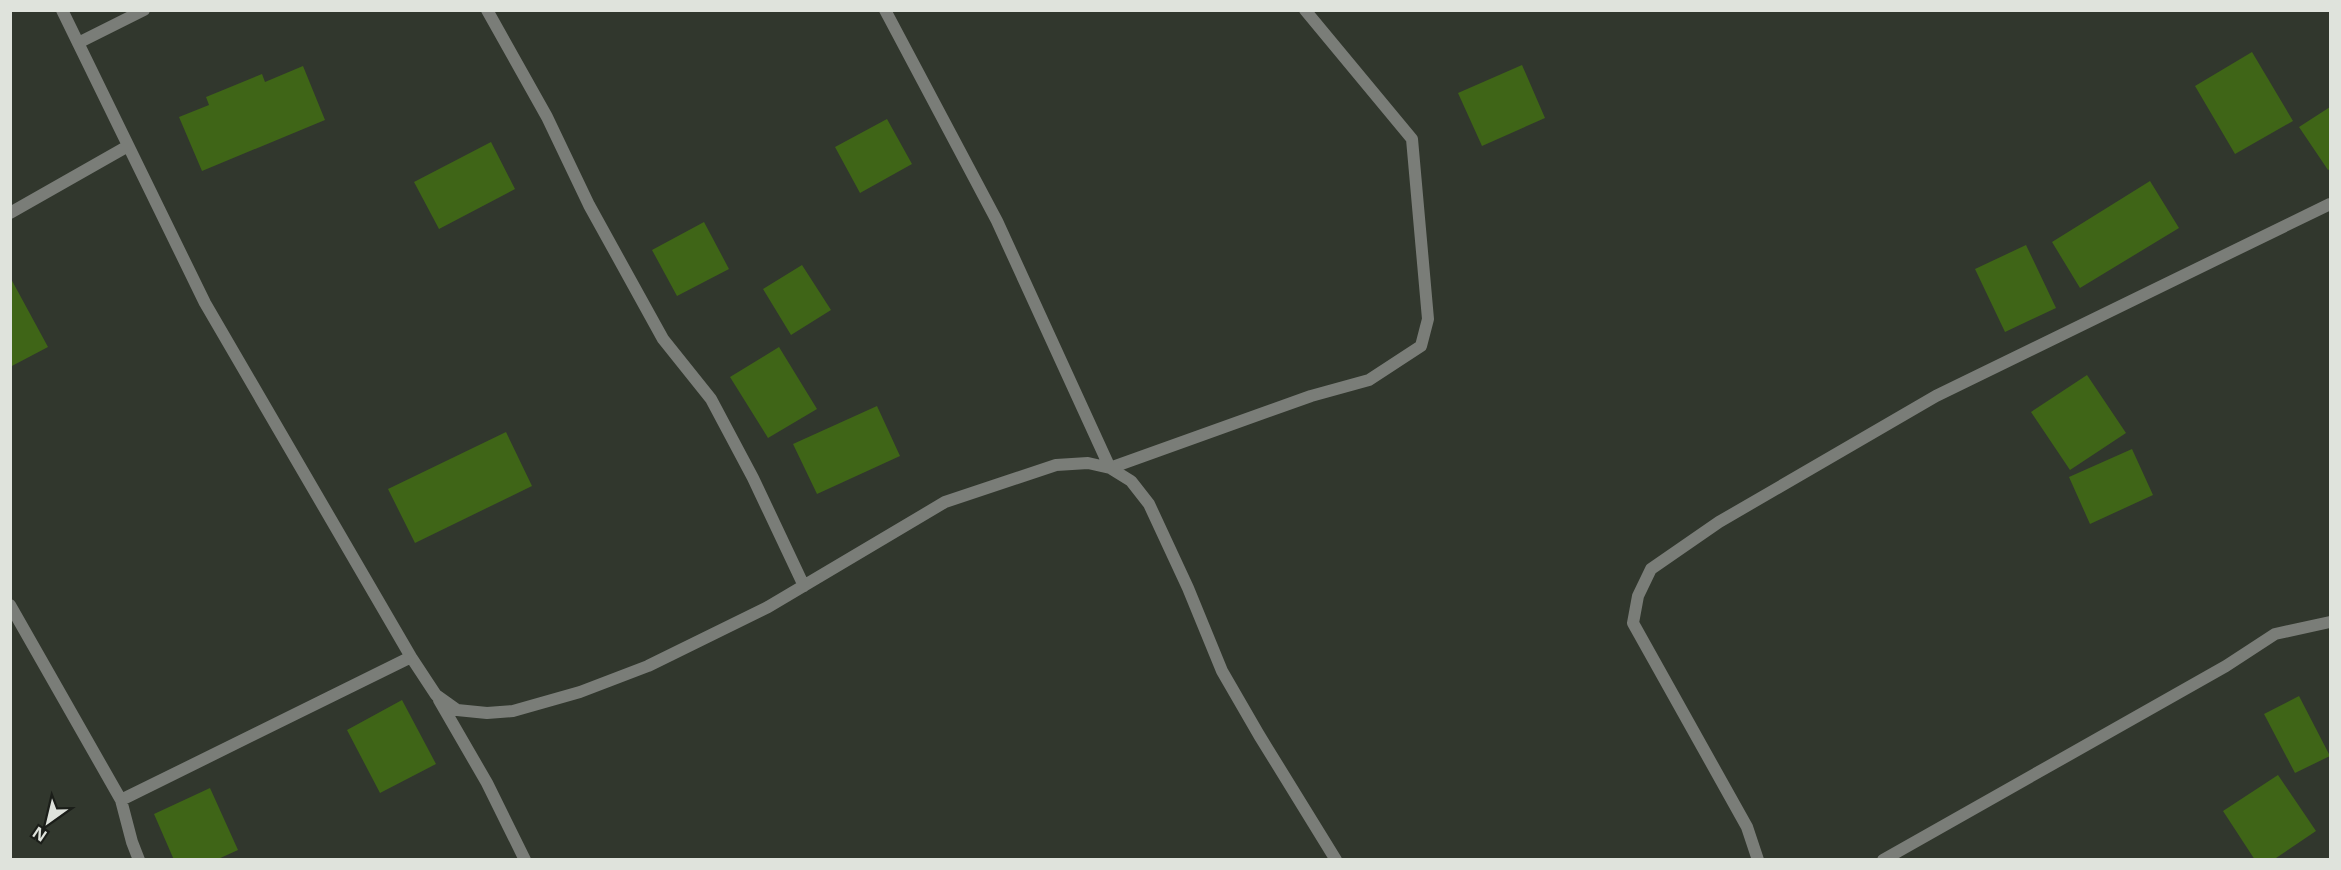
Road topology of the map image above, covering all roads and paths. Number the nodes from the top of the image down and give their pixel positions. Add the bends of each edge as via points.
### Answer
1 (62, 10) edge
2 (144, 10) edge
3 (487, 10) edge
4 (885, 10) edge
5 (1305, 10) edge
6 (78, 43) junction
7 (128, 146) junction
8 (2331, 204) edge
9 (10, 213) edge
10 (1110, 468) junction
11 (804, 586) junction
12 (10, 605) edge
13 (2331, 622) edge
14 (411, 657) junction
15 (436, 695) junction
16 (121, 800) junction
17 (139, 860) edge
18 (525, 860) edge
19 (1336, 860) edge
20 (1758, 860) edge
21 (1883, 860) edge

1 - 6 street
2 - 6 street
3 - 11 street via 663,339 711,399
4 - 10 street via 997,221
5 - 10 street via 1412,139 1428,320 1421,346 1369,380 1311,396
6 - 7 street
7 - 9 street
7 - 14 street via 205,303
8 - 20 street via 1936,396 1719,522 1651,569 1638,596 1634,622 1746,827
10 - 11 street via 1088,463 1056,465 945,502
10 - 19 street via 1131,481 1149,504 1222,670
11 - 15 street via 648,666 580,692 513,711 487,713 458,710
12 - 16 street
13 - 21 street via 2275,634 2226,666
14 - 15 street
14 - 16 street
15 - 18 street via 487,783
16 - 17 street

